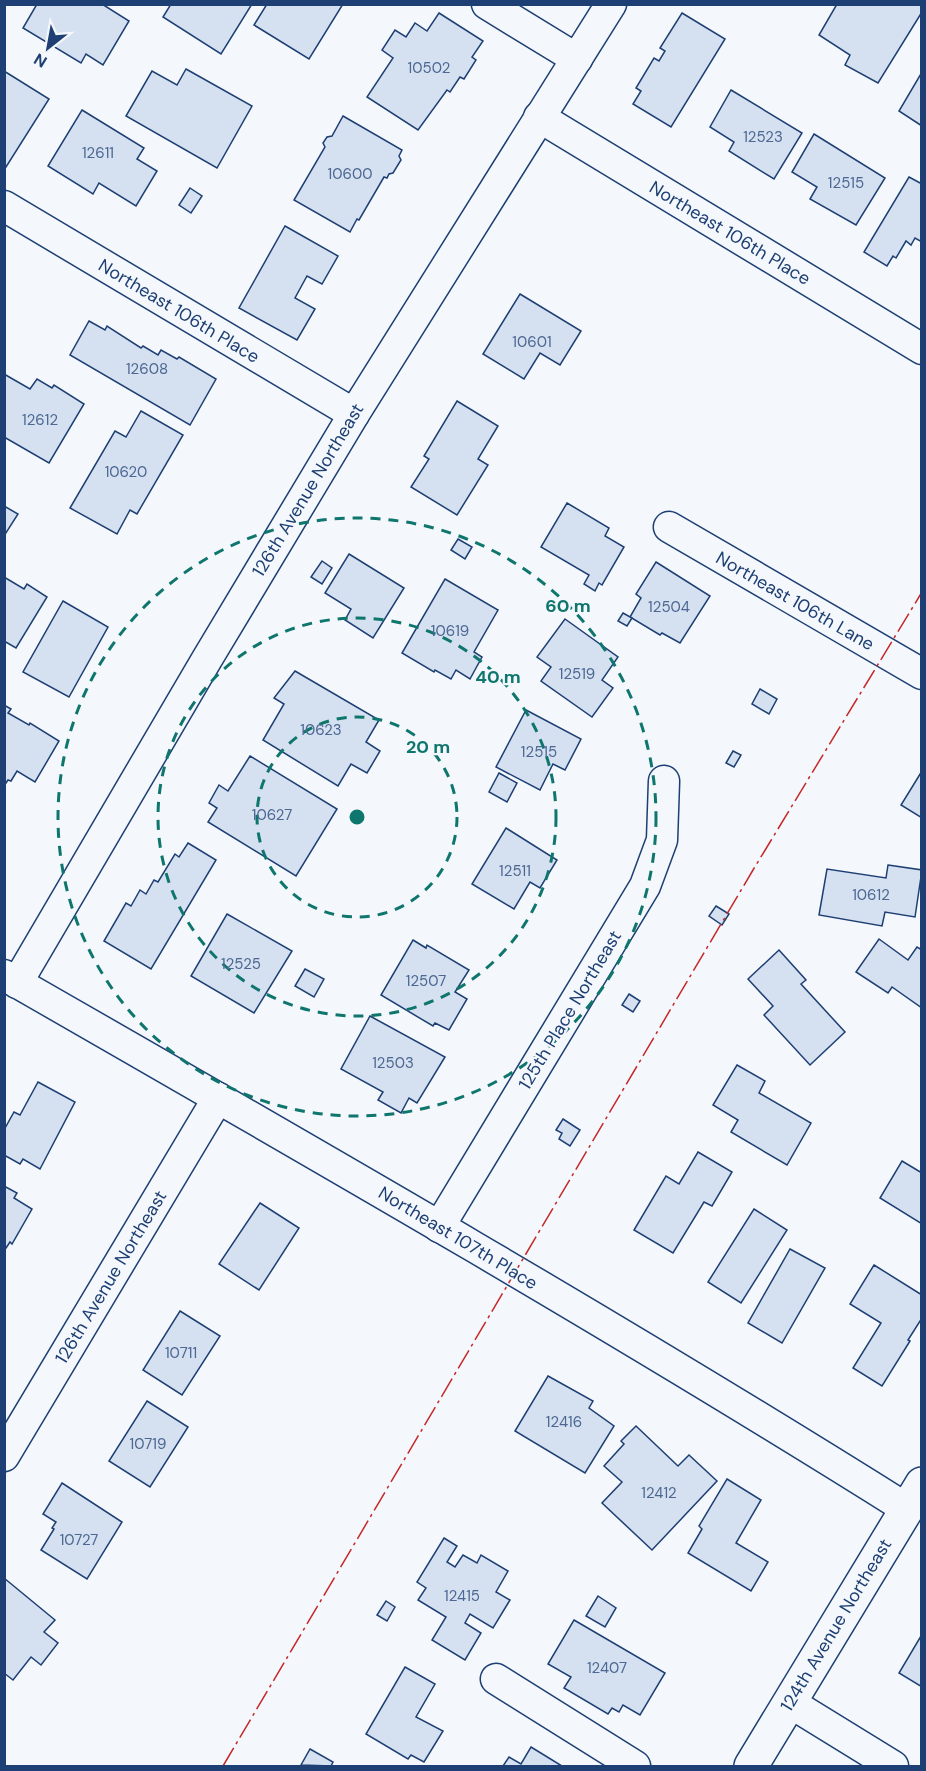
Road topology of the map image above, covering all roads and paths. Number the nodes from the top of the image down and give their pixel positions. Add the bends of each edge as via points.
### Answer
1 (487, 4) edge
2 (611, 4) edge
3 (577, 59) junction
4 (539, 117) junction
5 (4, 206) edge
6 (921, 349) edge
7 (354, 414) junction
8 (669, 527) dead end
9 (921, 674) edge
10 (664, 781) dead end
11 (11, 979) edge
12 (218, 1098) junction
13 (439, 1227) junction
14 (4, 1456) edge
15 (914, 1496) edge
16 (496, 1679) dead end
17 (789, 1702) junction
18 (635, 1767) edge
19 (751, 1767) edge
20 (893, 1767) edge

1 - 3 street
2 - 3 street, 126th Avenue Northeast
3 - 4 street, 126th Avenue Northeast
4 - 6 street, Northeast 106th Place
4 - 7 street, 126th Avenue Northeast
5 - 7 street, Northeast 106th Place
7 - 11 street, 126th Avenue Northeast
8 - 9 street, Northeast 106th Lane
10 - 13 street, 125th Place Northeast via 662,840 645,886
11 - 12 street, Northeast 107th Place
12 - 13 street, Northeast 107th Place
12 - 14 street, 126th Avenue Northeast
13 - 15 street, Northeast 107th Place via 790,1436
15 - 17 main road, 124th Avenue Northeast
16 - 18 street
17 - 19 main road, 124th Avenue Northeast
17 - 20 street

